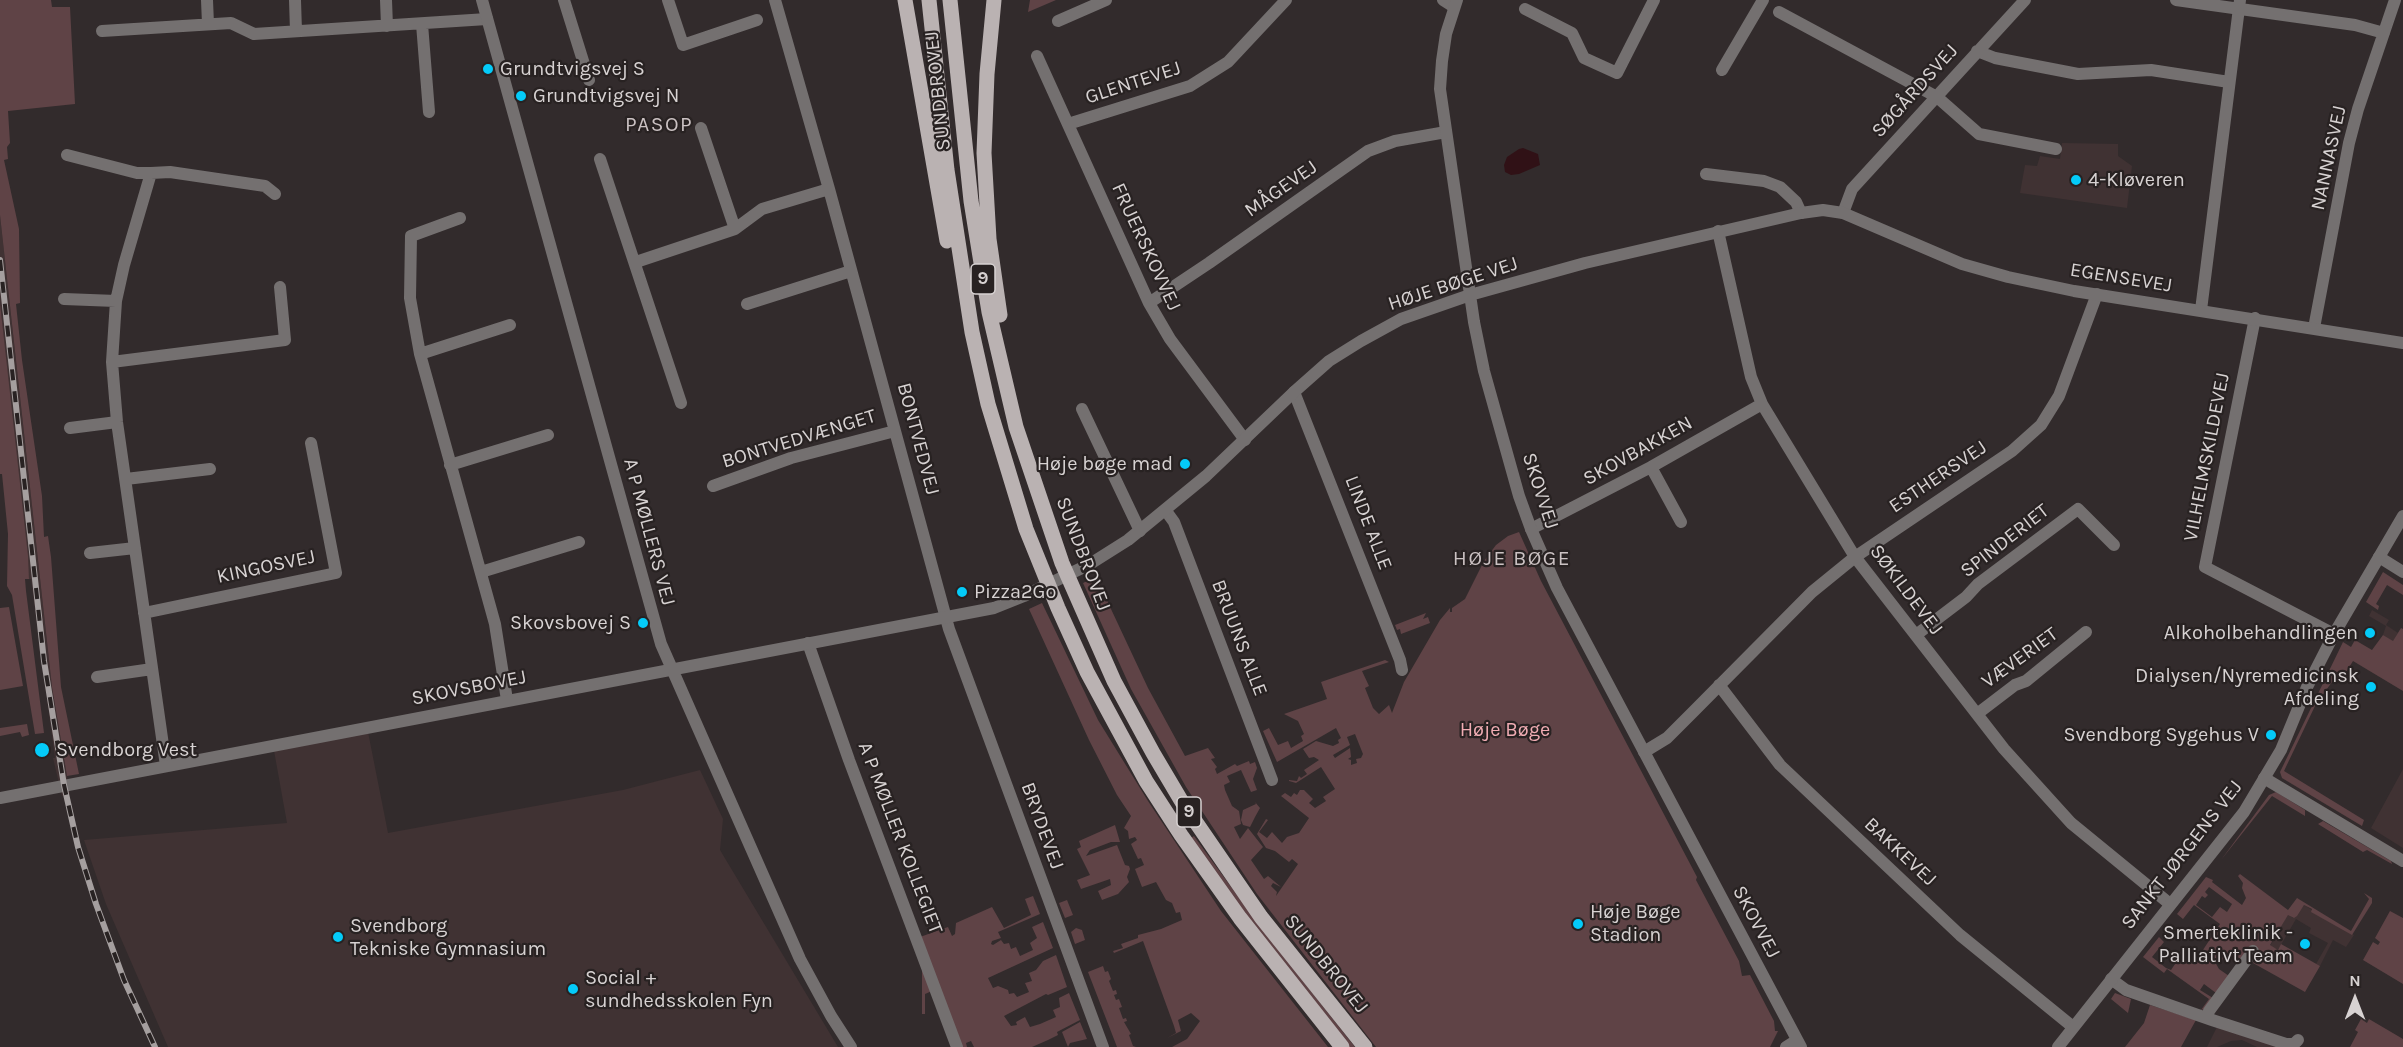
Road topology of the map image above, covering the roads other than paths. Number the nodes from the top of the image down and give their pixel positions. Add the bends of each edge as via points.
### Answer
1 (207, 0) edge
2 (295, 0) edge
3 (386, 0) edge
4 (482, 0) edge
5 (564, 0) edge
6 (668, 0) edge
7 (775, 0) edge
8 (904, 0) edge
9 (929, 0) edge
10 (950, 0) edge
11 (994, 0) edge
12 (1106, 0) edge
13 (1286, 0) edge
14 (1654, 0) edge
15 (1763, 0) edge
16 (2025, 0) edge
17 (2176, 0) edge
18 (2395, 0) edge
19 (1451, 2) edge
20 (2240, 4) edge
21 (1525, 9) dead end
22 (1779, 12) dead end
23 (487, 19) junction
24 (757, 20) dead end
25 (1058, 21) dead end
26 (208, 24) junction
27 (422, 24) junction
28 (387, 26) junction
29 (102, 31) dead end
30 (296, 31) junction
31 (2384, 33) junction
32 (1977, 51) junction
33 (1037, 56) dead end
34 (1722, 70) dead end
35 (589, 80) dead end
36 (2229, 82) junction
37 (1936, 97) junction
38 (429, 111) dead end
39 (1068, 124) junction
40 (701, 128) dead end
41 (1446, 132) junction
42 (2056, 149) dead end
43 (67, 155) dead end
44 (600, 159) dead end
45 (151, 173) junction
46 (1706, 174) dead end
47 (829, 189) junction
48 (275, 194) dead end
49 (1801, 213) junction
50 (1844, 213) junction
51 (460, 218) dead end
52 (735, 229) junction
53 (1718, 231) junction
54 (636, 262) junction
55 (851, 271) junction
56 (280, 287) dead end
57 (2097, 294) junction
58 (1470, 295) junction
59 (64, 299) dead end
60 (116, 301) junction
61 (1149, 303) junction
62 (747, 304) dead end
63 (2201, 310) junction
64 (2255, 318) junction
65 (510, 325) dead end
66 (2314, 328) junction
67 (2403, 343) edge
68 (420, 354) junction
69 (112, 362) junction
70 (1294, 392) junction
71 (681, 403) dead end
72 (988, 404) junction
73 (1762, 404) junction
74 (1082, 409) dead end
75 (117, 422) junction
76 (70, 428) dead end
77 (896, 431) junction
78 (548, 435) dead end
79 (1245, 440) junction
80 (311, 442) dead end
81 (450, 465) junction
82 (1651, 467) junction
83 (210, 469) dead end
84 (126, 479) junction
85 (713, 486) dead end
86 (1166, 511) junction
87 (2403, 516) edge
88 (1681, 522) dead end
89 (1531, 529) junction
90 (1140, 531) junction
91 (579, 542) dead end
92 (2114, 544) dead end
93 (135, 548) junction
94 (1057, 551) junction
95 (90, 553) dead end
96 (1855, 557) junction
97 (2379, 557) junction
98 (481, 572) junction
99 (2403, 572) edge
100 (144, 613) junction
101 (947, 618) junction
102 (2086, 632) dead end
103 (2334, 634) junction
104 (1916, 635) junction
105 (808, 642) junction
106 (152, 669) junction
107 (670, 669) junction
108 (1402, 670) dead end
109 (97, 677) dead end
110 (1719, 685) junction
111 (507, 700) junction
112 (1977, 714) junction
113 (1644, 752) junction
114 (166, 766) junction
115 (2264, 778) junction
116 (1272, 780) dead end
117 (0, 798) edge
118 (2403, 861) edge
119 (2170, 904) junction
120 (2253, 951) dead end
121 (2111, 979) junction
122 (2207, 1018) junction
123 (2073, 1027) junction
124 (2298, 1040) dead end
125 (1799, 1044) edge
126 (851, 1047) edge
127 (957, 1047) edge
128 (1103, 1047) edge
129 (1342, 1047) edge
130 (1365, 1047) edge
131 (1786, 1047) edge
132 (2058, 1047) edge

1 - 26 street
2 - 30 street
3 - 28 street
4 - 23 street, A P MØLLERS VEJ
5 - 35 street
6 - 24 street via 683,45
7 - 47 street, BONTVEDVEJ
8 - 72 main road via 958,300
9 - 72 main road, SUNDBROVEJ / 9 via 956,237
10 - 94 main road, SUNDBROVEJ / 9 via 966,160 986,294 1016,427
11 - 94 main road via 984,143 989,239 1007,350
12 - 25 street
13 - 39 street, GLENTEVEJ via 1228,62 1190,86
14 - 21 street via 1617,73 1584,58 1572,33
15 - 34 street
16 - 32 street, SØGÅRDSVEJ
17 - 20 street
18 - 31 street, NANNASVEJ
19 - 41 street, SKOVVEJ via 1440,89
20 - 31 street
20 - 36 street
22 - 37 street
23 - 27 street
23 - 107 street, A P MØLLERS VEJ via 656,631
26 - 29 street
26 - 30 street via 231,23 254,34
27 - 28 street
27 - 38 street
28 - 30 street
31 - 66 street, NANNASVEJ via 2349,143
32 - 36 street via 2078,74 2151,70
32 - 37 street, SØGÅRDSVEJ
33 - 39 street, FRUERSKOVVEJ
36 - 63 street
37 - 42 street via 1979,134
37 - 50 street, SØGÅRDSVEJ via 1852,189
39 - 61 street, FRUERSKOVVEJ
40 - 52 street
41 - 58 street, SKOVVEJ
41 - 61 street, MÅGEVEJ via 1395,141 1368,151
43 - 45 street
44 - 54 street
45 - 48 street via 170,172 266,186
45 - 60 street
46 - 49 street via 1764,181 1780,187 1797,202
47 - 52 street via 762,209
47 - 55 street, BONTVEDVEJ
49 - 50 street, HØJE BØGE VEJ
49 - 53 street, HØJE BØGE VEJ
50 - 57 street, EGENSEVEJ via 1962,264
51 - 68 street via 411,236 410,298
52 - 54 street
53 - 58 street, HØJE BØGE VEJ via 1585,262
53 - 73 street, SØKILDEVEJ via 1751,377
54 - 71 street
55 - 62 street
55 - 77 street, BONTVEDVEJ
56 - 69 street via 285,340
57 - 63 street, EGENSEVEJ
57 - 96 street, ESTHERSVEJ via 2059,396 2041,425 2012,451
58 - 70 street, HØJE BØGE VEJ via 1376,332 1329,362
58 - 89 street, SKOVVEJ via 1484,371
59 - 60 street
60 - 69 street
61 - 79 street, FRUERSKOVVEJ via 1170,339
63 - 64 street, EGENSEVEJ
64 - 66 street, EGENSEVEJ
64 - 103 street, VILHELMSKILDEVEJ via 2205,567
65 - 68 street
66 - 67 street, EGENSEVEJ
68 - 81 street
69 - 75 street
70 - 79 street, HØJE BØGE VEJ
70 - 108 street, LINDE ALLE
72 - 129 main road, SUNDBROVEJ / 9 via 1015,497 1038,558 1071,639 1122,739 1202,866
73 - 82 street, SKOVBAKKEN
73 - 96 street, SØKILDEVEJ
74 - 90 street
75 - 76 street
75 - 84 street
77 - 85 street, BONTVEDVÆNGET via 791,458
77 - 101 street, BONTVEDVEJ
78 - 81 street
79 - 86 street, HØJE BØGE VEJ
80 - 100 street, KINGOSVEJ via 336,573
81 - 98 street
82 - 88 street
82 - 89 street, SKOVBAKKEN
83 - 84 street
84 - 93 street
86 - 90 street, HØJE BØGE VEJ
86 - 116 street, BRUUNS ALLE via 1174,522
87 - 97 street, SANKT JØRGENS VEJ
89 - 113 street, SKOVVEJ via 1557,588
90 - 101 street, HØJE BØGE VEJ via 1090,564 1024,596 984,611
91 - 98 street
92 - 104 street, SPINDERIET via 2078,509
93 - 95 street
93 - 100 street
94 - 130 main road, SUNDBROVEJ / 9 via 1095,641 1161,768 1261,917
96 - 104 street, SØKILDEVEJ
96 - 110 street, ESTHERSVEJ via 1812,592
97 - 99 street
97 - 103 street, SANKT JØRGENS VEJ
98 - 111 street via 495,624
100 - 106 street
101 - 105 street, SKOVSBOVEJ
101 - 128 street, BRYDEVEJ
102 - 112 street, VÆVERIET via 2026,681
103 - 115 street, SANKT JØRGENS VEJ
104 - 112 street, SØKILDEVEJ
105 - 107 street, SKOVSBOVEJ
105 - 127 street, A P MØLLER KOLLEGIET
106 - 109 street
106 - 114 street
107 - 111 street, SKOVSBOVEJ
107 - 126 street, A P MØLLERS VEJ via 800,959
110 - 113 street, ESTHERSVEJ via 1667,738
110 - 123 street, BAKKEVEJ via 1780,765 1960,935
111 - 114 street, SKOVSBOVEJ
112 - 119 street, SØKILDEVEJ via 2071,823
113 - 125 street, SKOVVEJ
114 - 117 street, SKOVSBOVEJ
115 - 118 street
115 - 119 street, SANKT JØRGENS VEJ via 2228,834
119 - 121 street, SANKT JØRGENS VEJ
120 - 122 street
121 - 122 street via 2126,990
121 - 123 street, SANKT JØRGENS VEJ
122 - 124 street via 2286,1044
123 - 132 street, SANKT JØRGENS VEJ
125 - 131 street

